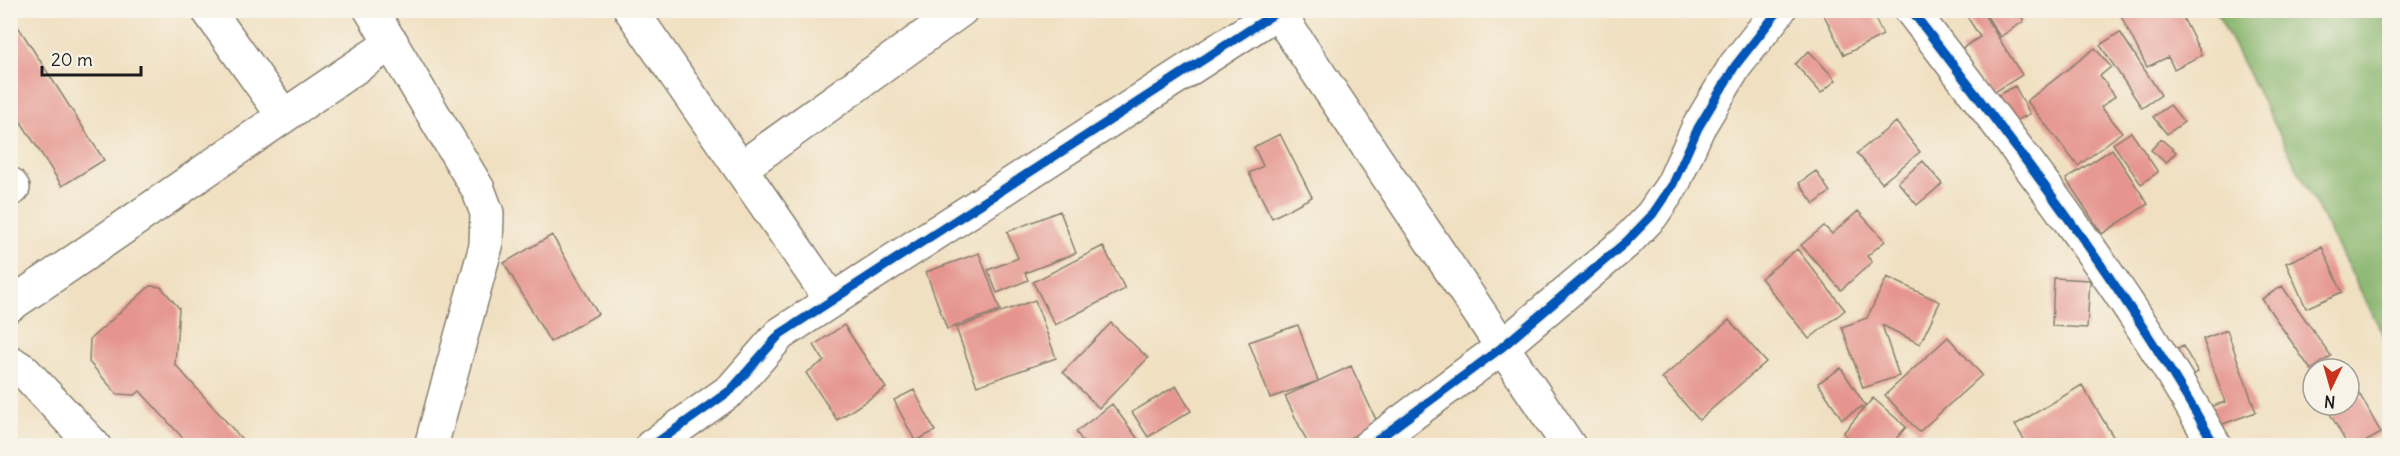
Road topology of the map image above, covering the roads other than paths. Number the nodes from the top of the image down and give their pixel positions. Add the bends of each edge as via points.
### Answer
1 (208, 10) edge
2 (371, 10) edge
3 (631, 10) edge
4 (961, 10) edge
5 (1779, 10) edge
6 (1911, 10) edge
7 (1277, 11) edge
8 (392, 43) junction
9 (283, 115) junction
10 (741, 168) junction
11 (832, 301) junction
12 (10, 305) edge
13 (1502, 348) junction
14 (10, 362) edge
15 (94, 446) edge
16 (431, 446) edge
17 (652, 446) edge
18 (1368, 446) edge
19 (1569, 446) edge
20 (2216, 446) edge

1 - 9 street
2 - 8 street
3 - 10 street
4 - 10 street
5 - 13 street via 1735,66 1698,128 1673,184 1652,215
6 - 20 street via 2081,234 2171,369
7 - 11 street
7 - 13 street
8 - 9 street
8 - 16 street via 478,189 487,213 486,246
9 - 12 street via 175,194
10 - 11 street
11 - 17 street via 780,334 731,390
13 - 18 street
13 - 19 street
14 - 15 street via 24,371

